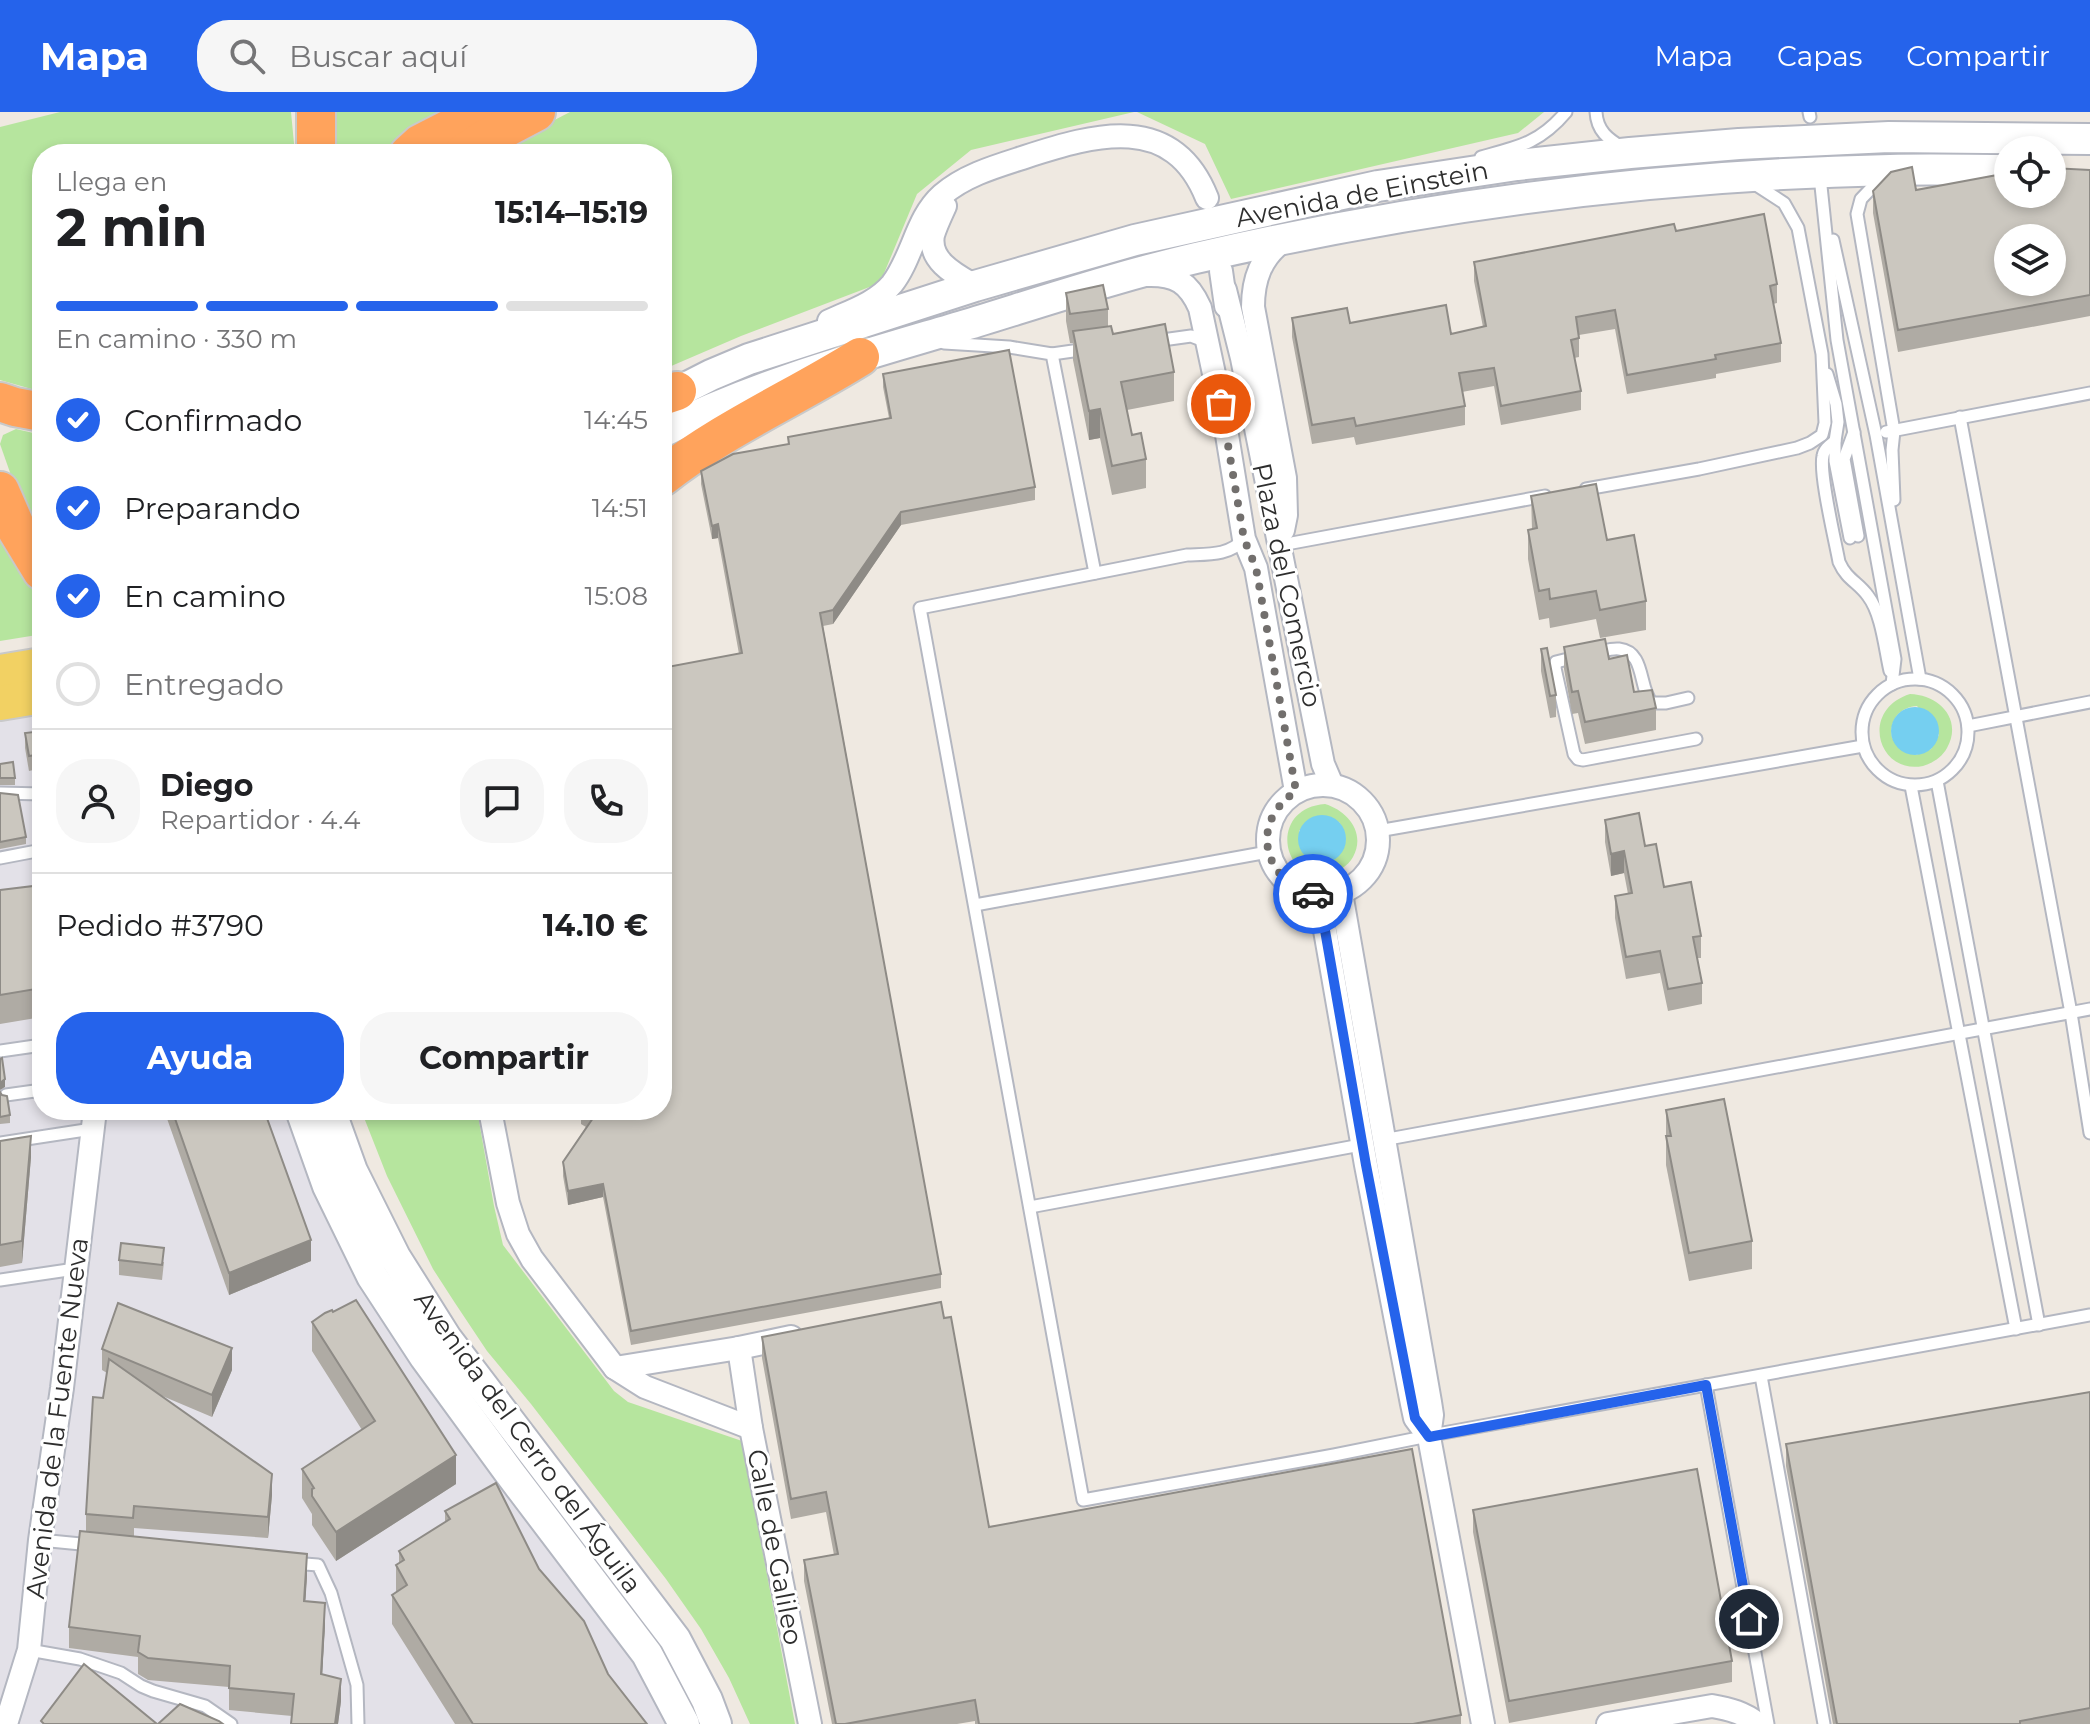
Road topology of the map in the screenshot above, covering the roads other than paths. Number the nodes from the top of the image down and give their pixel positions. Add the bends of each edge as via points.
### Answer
1 (482, 112) edge
2 (536, 112) edge
3 (1566, 112) edge
4 (1596, 112) edge
5 (316, 114) edge
6 (2090, 139) edge
7 (316, 144) edge
8 (420, 144) edge
9 (478, 144) edge
10 (1630, 153) junction
11 (1889, 170) junction
12 (1994, 170) edge
13 (1742, 178) junction
14 (967, 179) junction
15 (1378, 186) junction
16 (1207, 198) dead end
17 (1284, 240) junction
18 (1122, 277) junction
19 (975, 286) junction
20 (908, 342) junction
21 (1145, 342) edge
22 (1207, 342) junction
23 (1098, 348) edge
24 (1052, 354) junction
25 (1822, 354) junction
26 (860, 357) junction
27 (749, 359) junction
28 (2090, 393) edge
29 (672, 394) edge
30 (0, 402) edge
31 (32, 410) edge
32 (1960, 417) junction
33 (672, 427) edge
34 (1894, 431) junction
35 (1854, 432) junction
36 (1876, 435) junction
37 (1835, 441) junction
38 (672, 469) edge
39 (1579, 490) edge
40 (0, 491) edge
41 (1563, 493) edge
42 (1244, 539) junction
43 (1895, 541) junction
44 (1281, 543) junction
45 (32, 555) edge
46 (1256, 568) junction
47 (1095, 573) junction
48 (32, 667) edge
49 (0, 672) edge
50 (1920, 679) junction
51 (1892, 684) junction
52 (32, 698) edge
53 (1688, 698) dead end
54 (2090, 702) edge
55 (0, 703) edge
56 (2015, 716) junction
57 (1968, 726) junction
58 (1696, 739) dead end
59 (1863, 746) junction
60 (1937, 781) junction
61 (1332, 785) junction
62 (1911, 786) junction
63 (1296, 791) junction
64 (0, 793) edge
65 (32, 794) edge
66 (1378, 831) junction
67 (32, 852) edge
68 (1268, 852) junction
69 (0, 858) edge
70 (1341, 893) junction
71 (1319, 896) junction
72 (975, 905) junction
73 (2090, 1009) edge
74 (2071, 1013) junction
75 (1984, 1029) junction
76 (1959, 1033) junction
77 (32, 1046) edge
78 (0, 1051) edge
79 (32, 1091) edge
80 (6, 1095) edge
81 (89, 1120) edge
82 (93, 1120) edge
83 (305, 1120) edge
84 (334, 1120) edge
85 (492, 1120) edge
86 (2090, 1133) edge
87 (1385, 1140) junction
88 (0, 1143) edge
89 (1362, 1145) junction
90 (1030, 1207) junction
91 (75, 1269) junction
92 (0, 1280) edge
93 (2090, 1315) edge
94 (2039, 1325) junction
95 (2016, 1329) junction
96 (812, 1333) edge
97 (739, 1348) junction
98 (615, 1368) junction
99 (1761, 1376) junction
100 (1706, 1385) junction
101 (751, 1428) junction
102 (1429, 1437) junction
103 (40, 1540) junction
104 (101, 1546) edge
105 (287, 1563) edge
106 (29, 1650) junction
107 (1614, 1723) edge
108 (6, 1724) edge
109 (231, 1724) edge
110 (358, 1724) edge
111 (684, 1724) edge
112 (716, 1724) edge
113 (810, 1724) edge
114 (1483, 1724) edge
115 (1758, 1724) edge
116 (1768, 1724) edge
117 (1824, 1724) edge

1 - 8 highway
2 - 9 highway
3 - 15 lane via 1553,128 1527,144
4 - 10 lane via 1606,137
5 - 7 highway
6 - 10 street, Avenida de Einstein via 1889,137
10 - 15 street, Avenida de Einstein
11 - 12 street, Avenida de Einstein
11 - 13 street, Avenida de Einstein
11 - 34 lane via 1861,199 1857,214
13 - 17 street, Avenida de Einstein via 1523,199
13 - 25 lane via 1784,203 1798,228
14 - 16 street via 1042,152 1108,136 1138,136 1168,146 1189,164
14 - 19 street via 950,195 932,238 935,255
14 - 27 street via 931,207 900,272 877,299
15 - 19 street, Avenida de Einstein via 1135,240
17 - 18 street, Avenida de Einstein
17 - 44 street via 1264,260 1253,290 1285,478
18 - 20 street, Avenida de Einstein
18 - 22 street, Plaza del Comercio via 1165,276 1193,291
19 - 27 street, Avenida de Einstein
20 - 24 lane
20 - 26 street, Avenida de Einstein
21 - 22 lane via 1191,336
22 - 42 street, Plaza del Comercio
23 - 24 lane
24 - 47 lane
25 - 37 lane via 1836,404
25 - 39 lane via 1825,423 1822,435 1810,443
26 - 33 street, Avenida de Einstein via 753,392
26 - 38 highway
27 - 29 street, Avenida de Einstein
28 - 32 lane
30 - 31 highway
32 - 34 lane
32 - 56 lane
34 - 36 lane
34 - 43 lane
35 - 36 lane via 1837,340 1821,186
35 - 37 lane via 1844,459 1854,537
35 - 51 lane via 1895,659
36 - 43 lane
37 - 51 lane via 1822,458 1839,562 1876,610
40 - 45 highway
41 - 44 lane
42 - 46 street, Plaza del Comercio
42 - 47 lane via 1220,553
43 - 50 lane
44 - 46 street, Plaza del Comercio via 1223,281 1231,379 1259,546
44 - 61 street, Plaza del Comercio via 1323,764
46 - 63 street, Plaza del Comercio
47 - 72 lane via 920,608
48 - 49 main road
50 - 51 lane
50 - 57 lane via 1952,694
51 - 59 lane via 1867,710
52 - 55 main road
53 - 58 lane via 1652,703 1634,656 1618,649 1556,662 1578,759
54 - 56 lane
56 - 57 lane
56 - 74 lane
57 - 60 lane via 1962,758
59 - 62 lane via 1881,774
59 - 66 lane
60 - 62 lane
60 - 75 lane
61 - 63 street
61 - 66 street via 1362,801
62 - 76 lane
63 - 68 street via 1272,817
64 - 65 lane
66 - 70 street via 1371,869
67 - 69 lane
68 - 71 street via 1286,882
68 - 72 lane
70 - 71 street
70 - 87 street
71 - 89 street
72 - 90 lane
73 - 74 lane
74 - 75 lane
74 - 86 lane
75 - 76 lane
75 - 94 lane
76 - 87 lane
76 - 95 lane
77 - 78 lane
79 - 80 lane
81 - 88 lane
82 - 91 street, Avenida de la Fuente Nueva
83 - 111 street, Avenida del Cerro del Águila via 328,1186 372,1276 425,1357 647,1654
84 - 112 street, Avenida del Cerro del Águila via 352,1171 409,1280 446,1338 675,1639
85 - 98 street, Calle de Galileo via 518,1234
87 - 89 lane
87 - 102 street via 1432,1415
89 - 90 lane
89 - 102 street via 1415,1418
90 - 102 lane via 1083,1500
91 - 92 lane
91 - 103 street, Avenida de la Fuente Nueva
93 - 94 lane
94 - 95 lane
95 - 99 lane
96 - 97 street
97 - 98 street
97 - 101 street
98 - 101 street, Calle de Galileo via 645,1387
99 - 100 lane
99 - 117 lane
100 - 102 lane
100 - 116 lane
101 - 113 street, Calle de Galileo
102 - 114 street
103 - 104 lane
103 - 106 street, Avenida de la Fuente Nueva
105 - 110 lane via 318,1565 331,1593 357,1685
106 - 108 street, Avenida de la Fuente Nueva
106 - 109 lane via 121,1673 153,1691 205,1706
107 - 115 street via 1712,1706 1747,1715

